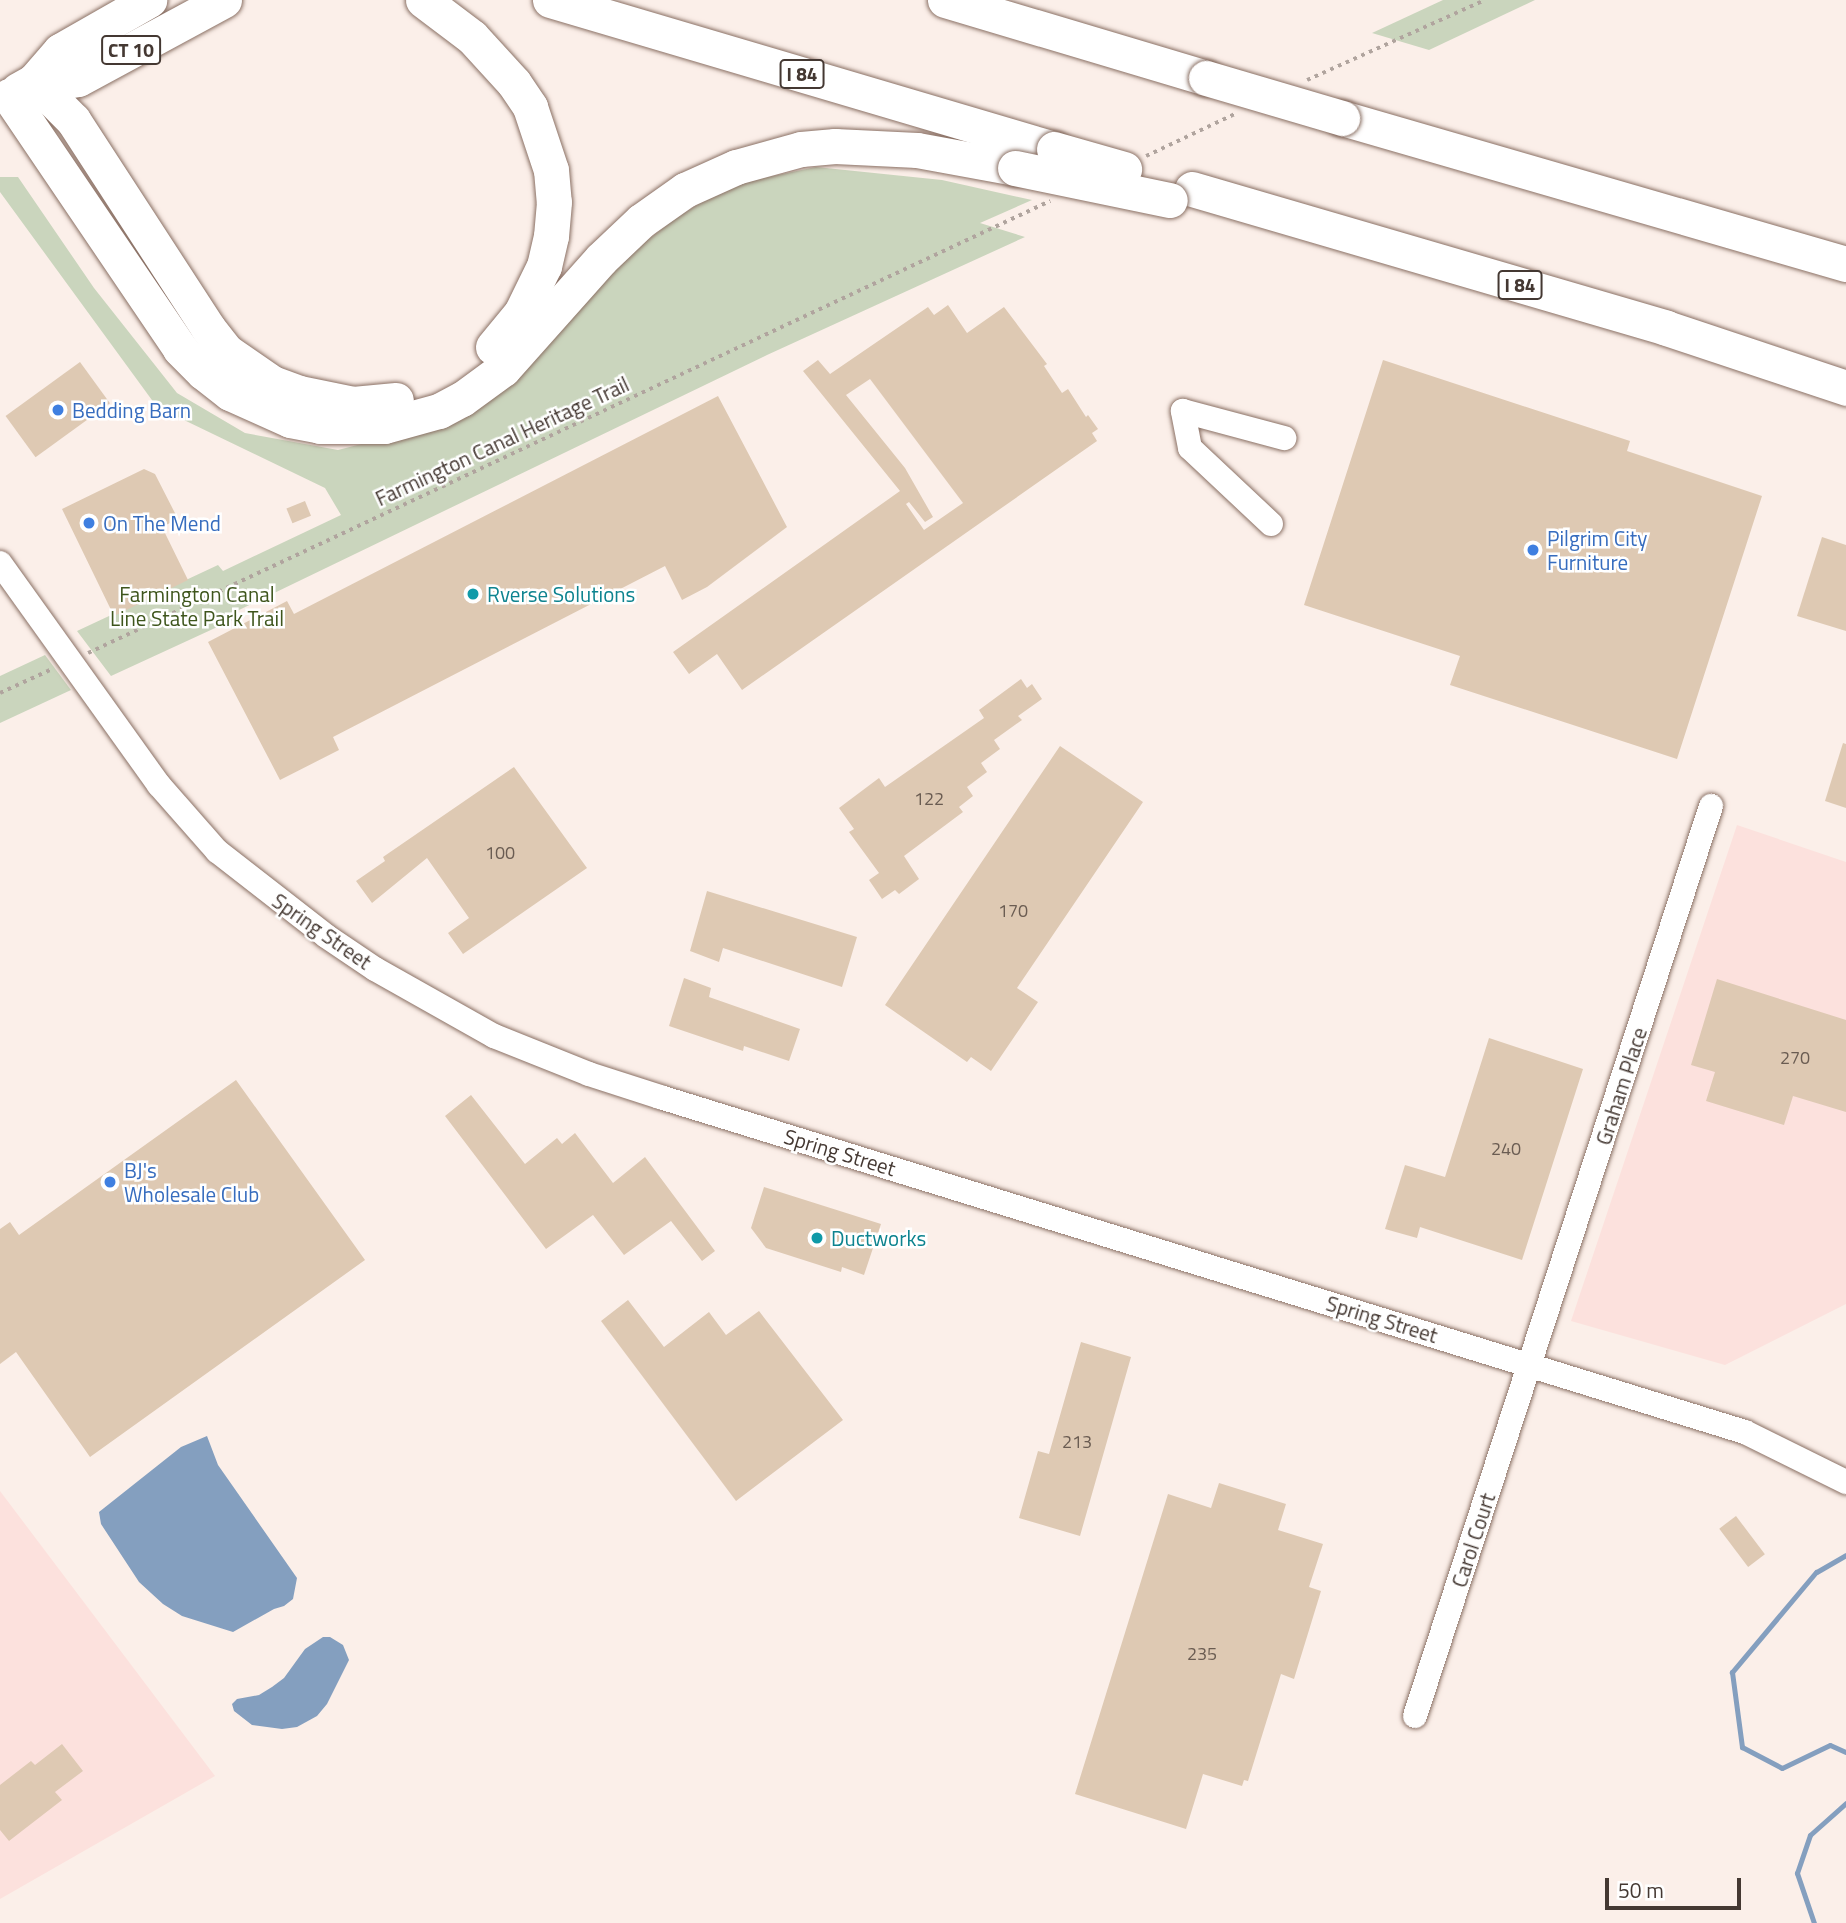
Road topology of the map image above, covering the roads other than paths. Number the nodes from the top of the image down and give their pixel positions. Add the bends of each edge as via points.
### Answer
1 (149, 0) edge
2 (224, 0) edge
3 (423, 0) edge
4 (550, 0) edge
5 (945, 0) edge
6 (14, 93) edge
7 (1181, 194) junction
8 (1846, 264) edge
9 (1846, 388) edge
10 (1284, 438) dead end
11 (1271, 524) dead end
12 (0, 563) edge
13 (1711, 806) dead end
14 (1531, 1365) junction
15 (1846, 1482) edge
16 (1415, 1716) dead end

1 - 6 highway, CT 10 via 60,51
2 - 6 highway, CT 10 via 78,79
3 - 6 highway via 495,60 530,107 551,170 551,236 534,291 522,313 488,352 430,390 381,403 353,404 299,393 272,383 226,351 73,120
4 - 7 highway, I 84, bridge via 1054,149
5 - 8 highway, bridge
6 - 7 highway, bridge via 180,349 230,393 289,420 320,426 384,426 439,411 462,399 503,369 641,221 685,190 736,167 801,149 917,150
7 - 9 highway, I 84 via 1413,254 1666,328
10 - 11 street via 1183,411 1190,448
12 - 14 street, Spring Street via 159,785 217,851 326,936 494,1036 660,1097
13 - 14 street, Graham Place
14 - 15 street, Spring Street via 1745,1432
14 - 16 street, Carol Court

